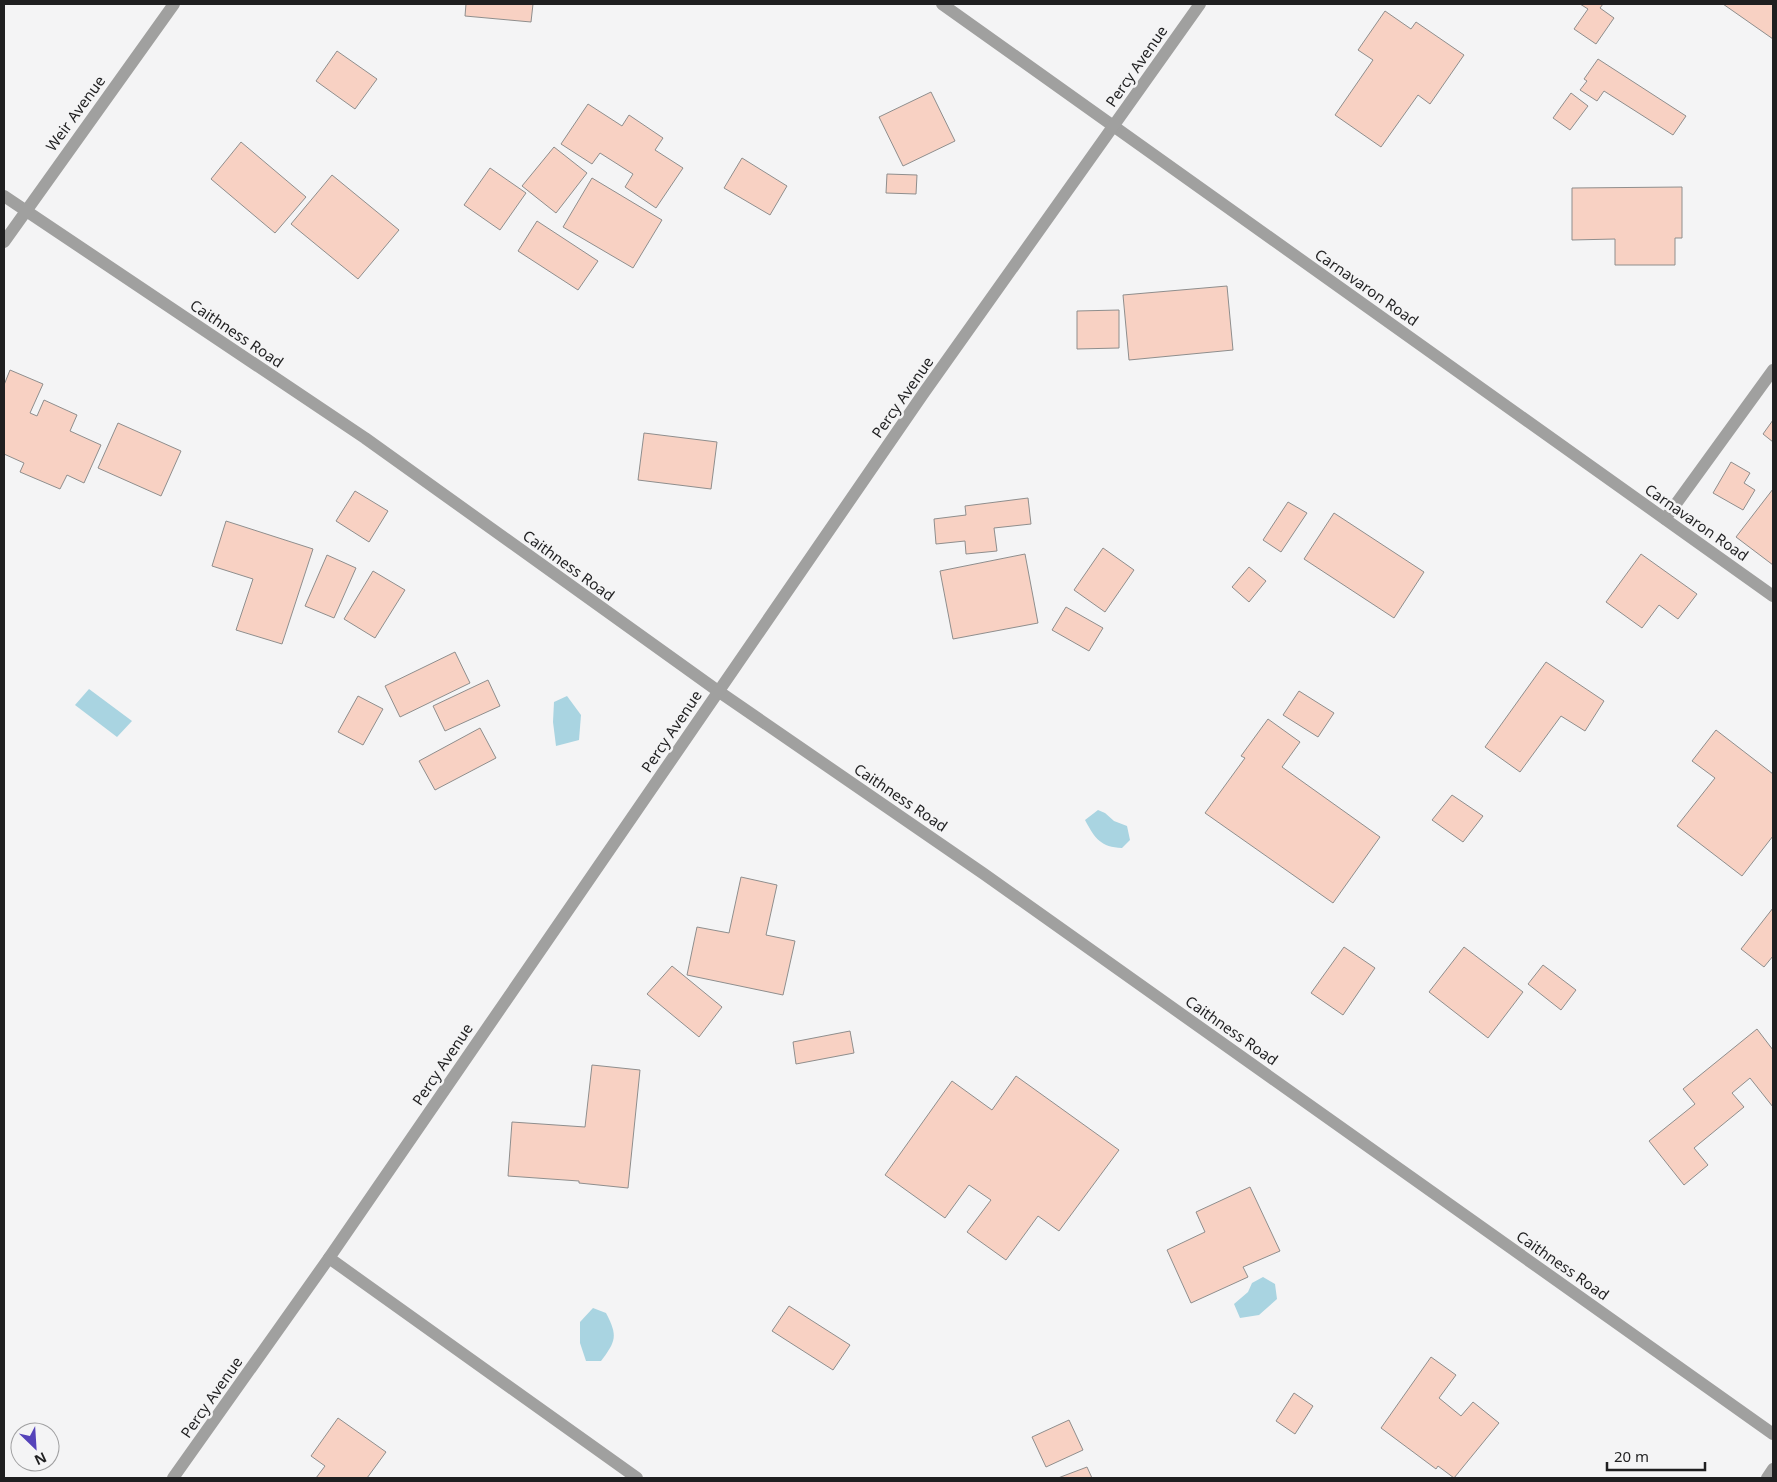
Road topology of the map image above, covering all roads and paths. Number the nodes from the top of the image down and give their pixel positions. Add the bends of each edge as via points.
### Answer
1 (174, 4) edge
2 (942, 4) edge
3 (1200, 4) edge
4 (1113, 126) junction
5 (4, 196) edge
6 (25, 211) junction
7 (4, 242) edge
8 (1773, 370) edge
9 (1665, 519) junction
10 (1773, 596) edge
11 (718, 691) junction
12 (329, 1258) junction
13 (1773, 1434) edge
14 (1773, 1469) edge
15 (173, 1478) edge
16 (638, 1478) edge
17 (1767, 1478) edge

1 - 6 street, Weir Avenue
2 - 4 street, Carnavaron Road
3 - 4 street, Percy Avenue
4 - 9 street, Carnavaron Road
4 - 11 street, Percy Avenue
5 - 6 street, Caithness Road
6 - 7 street, Weir Avenue
6 - 11 street, Caithness Road via 365,438
8 - 9 street
9 - 10 street, Carnavaron Road
11 - 12 street, Percy Avenue
11 - 13 street, Caithness Road via 984,874
12 - 15 street, Percy Avenue
12 - 16 street
14 - 17 street

